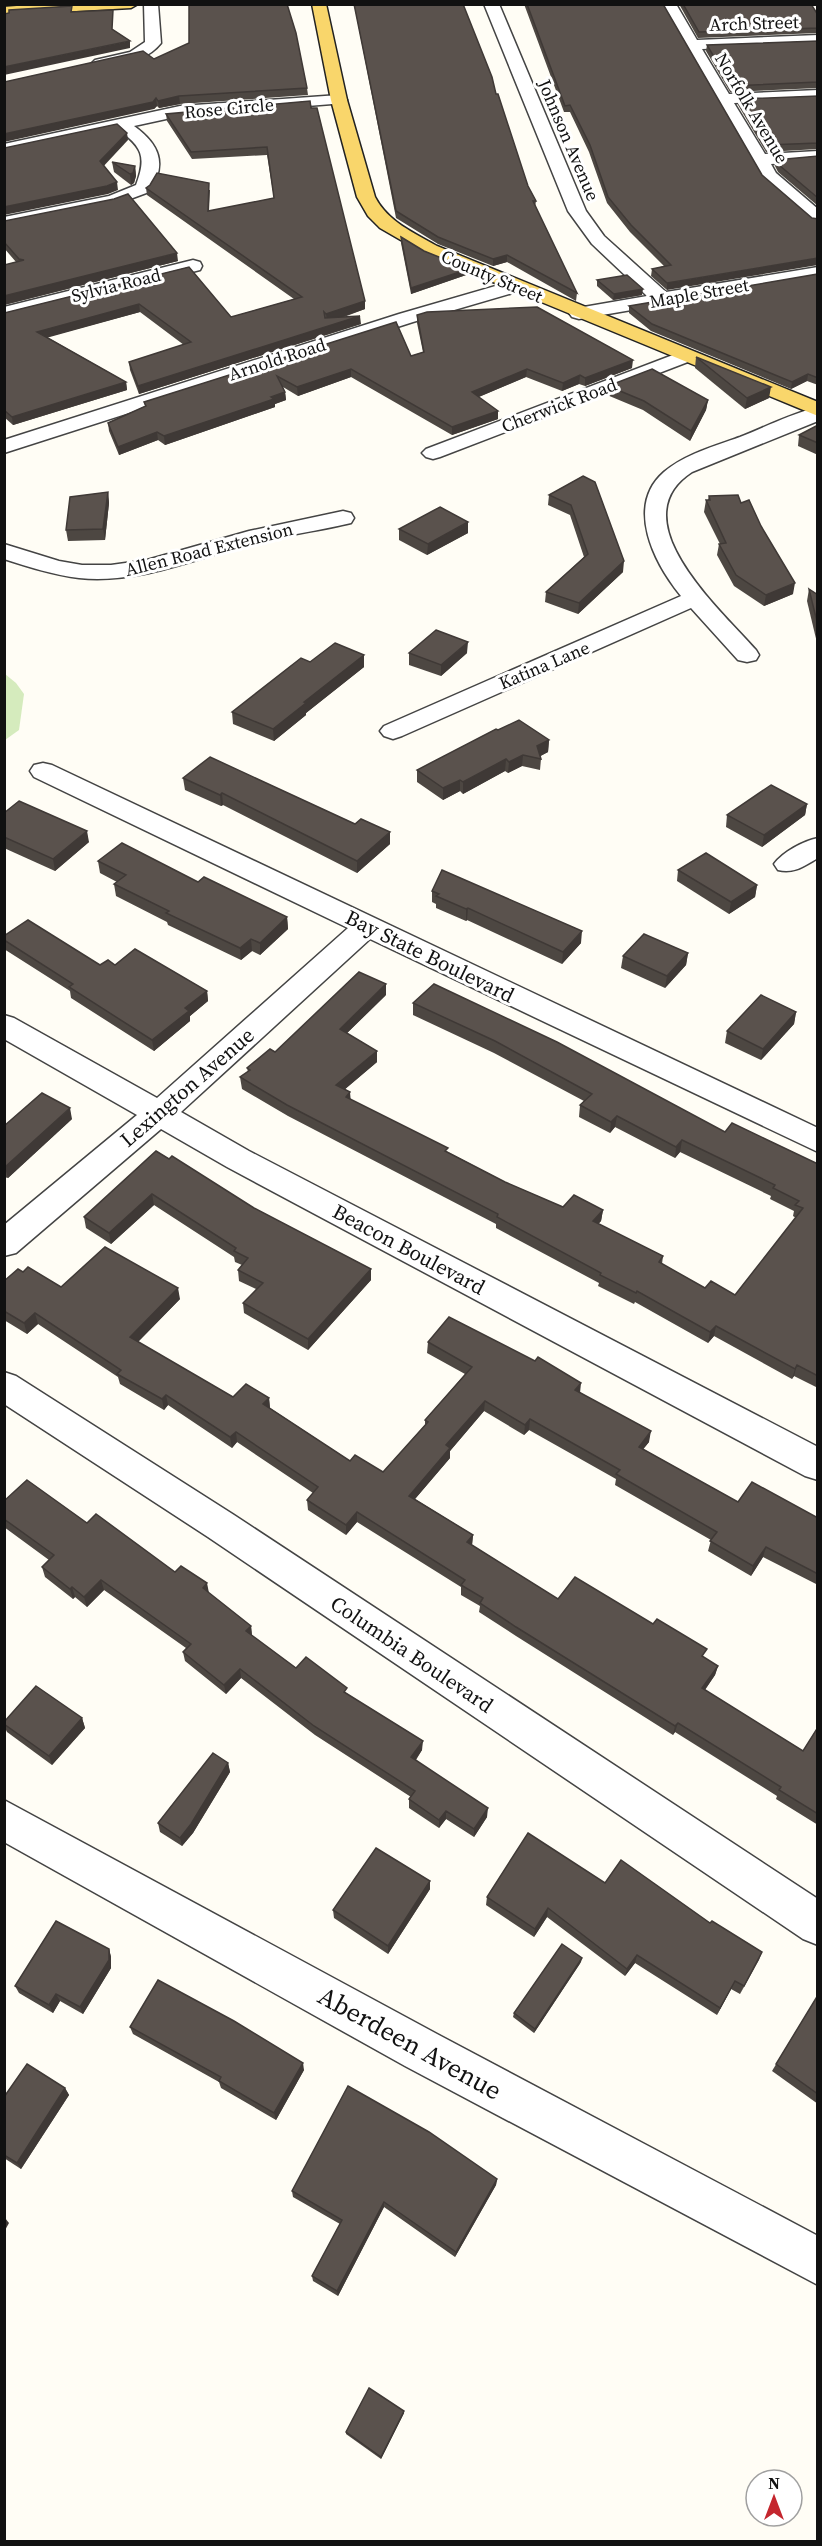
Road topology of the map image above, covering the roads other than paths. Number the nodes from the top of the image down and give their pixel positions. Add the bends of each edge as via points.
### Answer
1 (131, 4) edge
2 (151, 4) edge
3 (319, 4) edge
4 (490, 4) edge
5 (668, 4) edge
6 (4, 11) edge
7 (818, 40) edge
8 (692, 45) junction
9 (84, 66) edge
10 (818, 95) edge
11 (724, 99) junction
12 (339, 100) junction
13 (121, 124) junction
14 (4, 149) edge
15 (818, 156) edge
16 (758, 160) junction
17 (818, 219) edge
18 (4, 222) edge
19 (193, 266) dead end
20 (813, 276) edge
21 (516, 286) junction
22 (662, 299) junction
23 (4, 313) edge
24 (579, 313) junction
25 (686, 356) junction
26 (818, 412) edge
27 (4, 447) edge
28 (433, 453) dead end
29 (343, 518) dead end
30 (4, 551) edge
31 (696, 598) junction
32 (747, 655) dead end
33 (393, 731) dead end
34 (43, 771) dead end
35 (818, 846) edge
36 (788, 864) dead end
37 (367, 926) junction
38 (4, 1024) edge
39 (159, 1113) junction
40 (818, 1141) edge
41 (4, 1244) edge
42 (4, 1386) edge
43 (818, 1465) edge
44 (4, 1820) edge
45 (818, 1924) edge
46 (818, 2262) edge

1 - 6 main road
2 - 9 street via 153,43 149,48 135,55
3 - 12 main road, County Street
4 - 22 street, Johnson Avenue via 577,211 598,240
5 - 8 street, Norfolk Avenue
7 - 8 street, Arch Street
8 - 11 street, Norfolk Avenue
10 - 11 street
11 - 16 street, Norfolk Avenue
12 - 13 street, Rose Circle via 210,108
12 - 21 main road, County Street via 366,197 374,212 386,224 427,248
13 - 14 street, Rose Circle
13 - 18 street via 141,139 151,154 153,163 143,188 114,200
15 - 16 street
16 - 17 street, Norfolk Avenue via 776,184
19 - 23 street, Sylvia Road
20 - 22 street, Maple Street
21 - 24 main road, County Street
21 - 27 street, Arnold Road
22 - 24 street, Maple Street
24 - 25 main road, County Street
25 - 26 main road, County Street
25 - 28 street, Cherwick Road
26 - 31 street via 708,457 669,479 661,491 656,514 658,530 672,565
29 - 30 street, Allen Road Extension via 257,535 115,572 50,567
31 - 32 street
31 - 33 street, Katina Lane
34 - 37 street, Bay State Boulevard
35 - 36 street
37 - 39 street, Lexington Avenue
37 - 40 street, Bay State Boulevard
38 - 39 street, Beacon Boulevard
39 - 41 street, Lexington Avenue
39 - 43 street, Beacon Boulevard via 238,1159
42 - 45 street, Columbia Boulevard
44 - 46 street, Aberdeen Avenue via 421,2050

